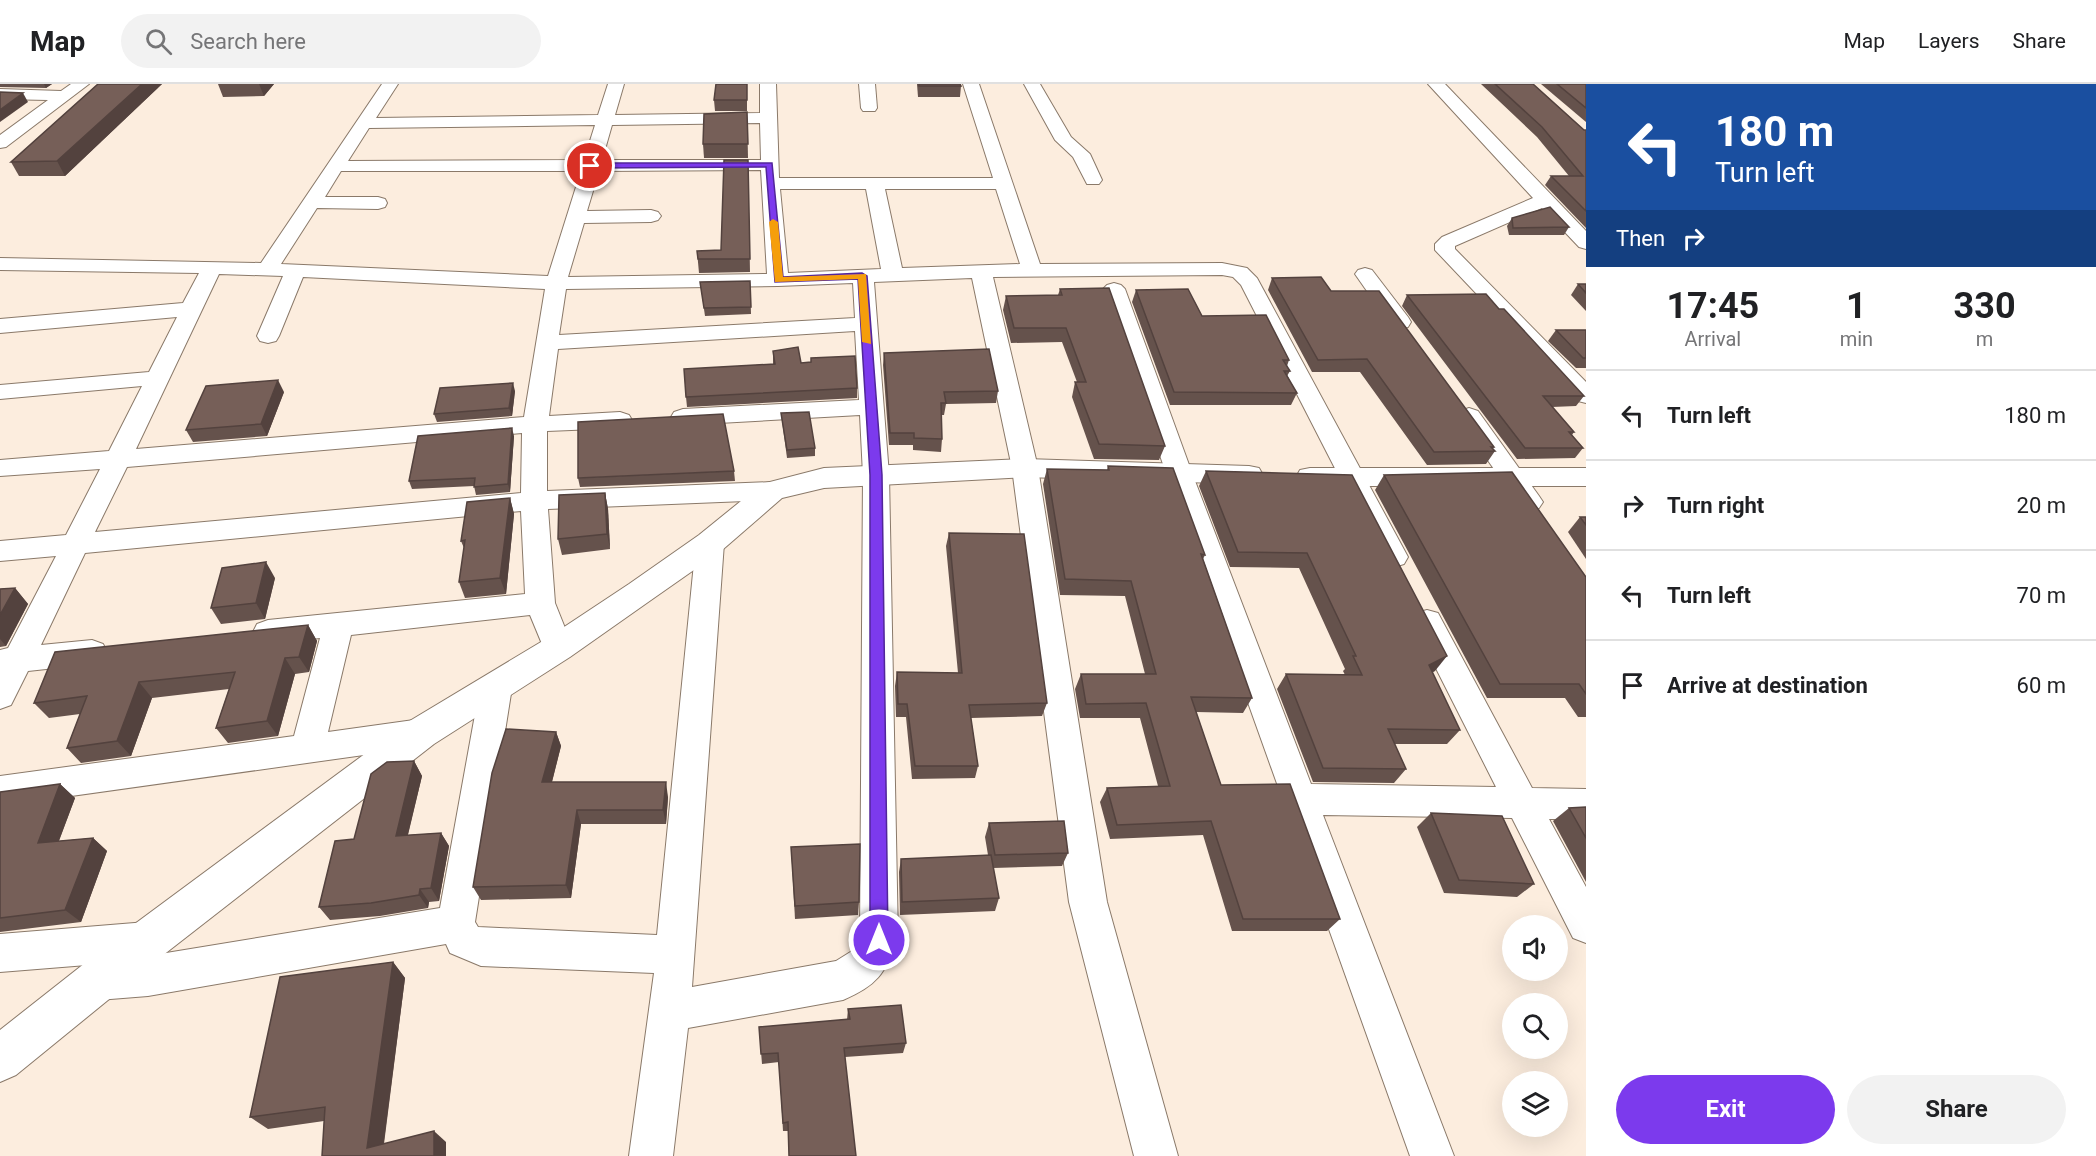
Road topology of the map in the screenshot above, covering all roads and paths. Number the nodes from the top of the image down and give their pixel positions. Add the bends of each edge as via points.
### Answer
1 (81, 84) edge
2 (390, 84) edge
3 (616, 84) edge
4 (768, 84) edge
5 (867, 84) edge
6 (971, 84) edge
7 (1032, 84) edge
8 (1436, 84) edge
9 (0, 94) edge
10 (64, 96) junction
11 (869, 108) dead end
12 (770, 118) junction
13 (604, 119) junction
14 (365, 123) junction
15 (8, 131) edge
16 (0, 143) edge
17 (770, 165) junction
18 (333, 166) junction
19 (590, 166) junction
20 (1094, 180) dead end
21 (874, 183) junction
22 (1003, 183) junction
23 (770, 184) junction
24 (1545, 200) junction
25 (310, 202) junction
26 (378, 203) dead end
27 (651, 216) dead end
28 (575, 217) junction
29 (1586, 243) edge
30 (0, 264) edge
31 (212, 267) junction
32 (1032, 270) junction
33 (266, 271) junction
34 (295, 272) junction
35 (981, 272) junction
36 (1365, 274) dead end
37 (893, 275) junction
38 (862, 276) junction
39 (778, 280) junction
40 (556, 283) junction
41 (1114, 288) dead end
42 (192, 309) junction
43 (866, 324) junction
44 (0, 326) edge
45 (268, 336) dead end
46 (1414, 341) edge
47 (548, 343) junction
48 (158, 378) junction
49 (0, 392) edge
50 (1586, 396) edge
51 (1456, 399) edge
52 (872, 407) junction
53 (535, 424) junction
54 (118, 459) junction
55 (0, 468) edge
56 (1025, 468) junction
57 (1179, 473) junction
58 (876, 475) junction
59 (1513, 476) junction
60 (1586, 477) edge
61 (1354, 478) junction
62 (772, 491) junction
63 (534, 501) junction
64 (1546, 525) edge
65 (78, 543) junction
66 (711, 543) junction
67 (0, 551) edge
68 (540, 603) junction
69 (338, 625) junction
70 (243, 635) edge
71 (124, 648) edge
72 (558, 648) junction
73 (9, 661) edge
74 (496, 687) junction
75 (0, 696) edge
76 (421, 733) junction
77 (308, 748) junction
78 (0, 791) edge
79 (1299, 799) junction
80 (1521, 804) junction
81 (1586, 804) edge
82 (456, 924) junction
83 (1586, 925) edge
84 (147, 940) junction
85 (0, 953) edge
86 (674, 955) junction
87 (98, 980) junction
88 (670, 1011) junction
89 (0, 1059) edge
90 (651, 1156) edge
91 (1156, 1156) edge
92 (1432, 1156) edge

1 - 10 street
2 - 14 street
3 - 13 street
4 - 12 street
5 - 11 street
6 - 22 street
7 - 20 street via 1064,140 1080,154
8 - 24 street
9 - 10 street
10 - 15 street
12 - 13 street
12 - 17 street
13 - 14 street
13 - 19 street
14 - 18 street
15 - 16 street
17 - 19 street
17 - 23 street
18 - 19 street
18 - 25 street
19 - 28 street
21 - 22 street
21 - 23 street
21 - 37 street
22 - 32 street
23 - 39 street
24 - 29 street
24 - 50 street via 1449,241 1445,250
25 - 26 street
25 - 33 street
27 - 28 street
28 - 40 street
30 - 31 street
31 - 33 street
31 - 42 street
32 - 35 street
32 - 61 street via 1240,272 1250,282
33 - 34 street
34 - 40 street
34 - 45 street
35 - 37 street
35 - 56 street
36 - 46 street
37 - 38 street
38 - 39 street
38 - 43 street
39 - 40 street
40 - 47 street
41 - 57 street
42 - 44 street
42 - 48 street
43 - 47 street
43 - 52 street
47 - 53 street
48 - 49 street
48 - 54 street
51 - 59 street
52 - 53 street
52 - 58 street
53 - 54 street
53 - 63 street
54 - 55 street
54 - 65 street
56 - 57 street
56 - 58 street
56 - 91 street via 1088,902
57 - 61 street
57 - 79 street
58 - 62 street via 824,478
58 - 88 street via 879,940 866,965 843,980
59 - 60 street
59 - 61 street
59 - 64 street
61 - 80 street
62 - 63 street
62 - 66 street
63 - 65 street
63 - 68 street
65 - 67 street
65 - 73 street
66 - 72 street
66 - 86 street
68 - 69 street
68 - 72 street
69 - 70 street
69 - 77 street
71 - 73 street
72 - 74 street
73 - 75 street
74 - 76 street
74 - 82 street
76 - 77 street
76 - 84 street
77 - 78 street
79 - 80 street
79 - 92 street
80 - 81 street
80 - 83 street
82 - 86 street via 464,940 481,947
82 - 87 street via 148,976
84 - 85 street
84 - 87 street
86 - 88 street
87 - 89 street
88 - 90 street

